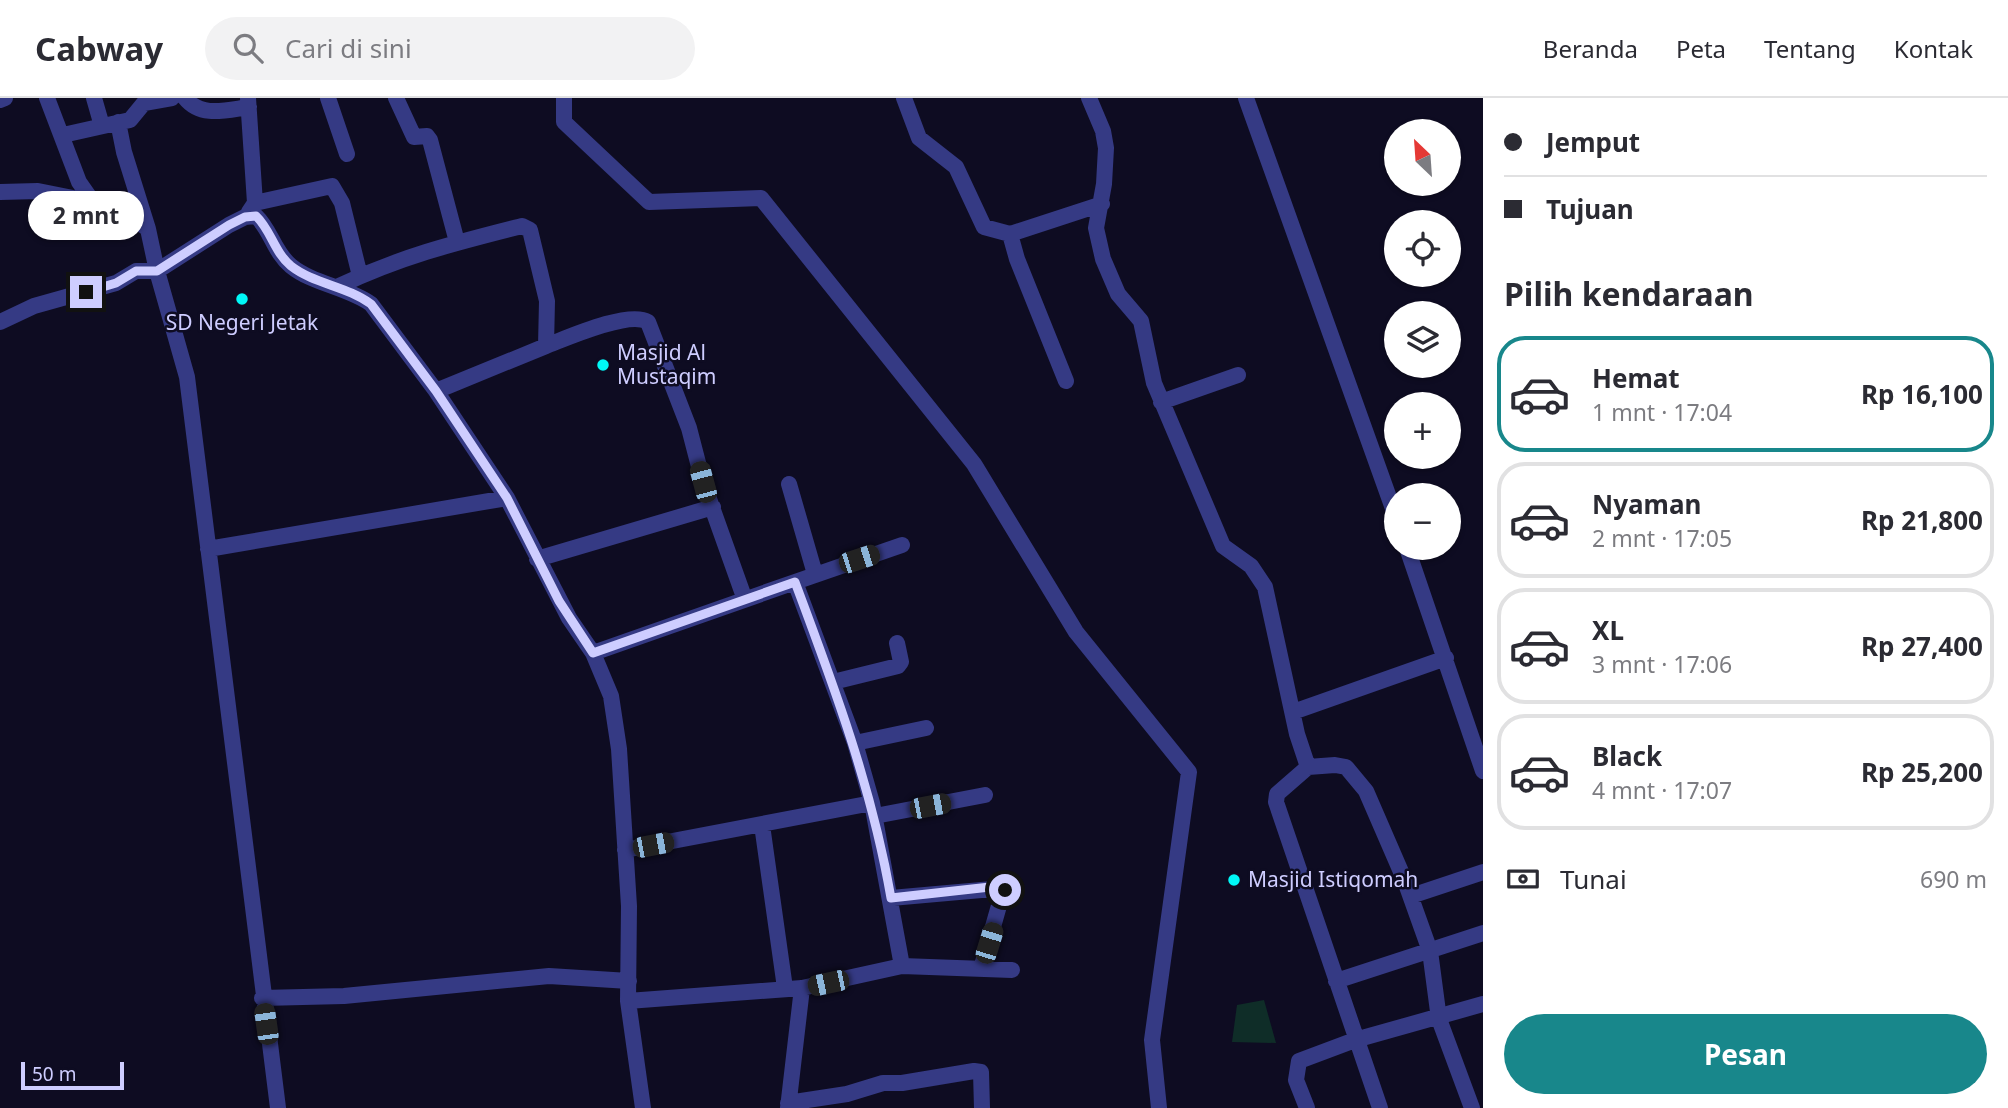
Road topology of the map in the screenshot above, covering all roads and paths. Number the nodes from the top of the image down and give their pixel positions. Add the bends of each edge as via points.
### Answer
1 (5, 98) edge
2 (47, 98) edge
3 (93, 98) edge
4 (172, 98) edge
5 (185, 98) edge
6 (328, 98) edge
7 (396, 98) edge
8 (564, 98) edge
9 (904, 98) edge
10 (1089, 98) edge
11 (1246, 98) edge
12 (0, 100) edge
13 (249, 102) edge
14 (118, 122) junction
15 (102, 126) junction
16 (62, 135) junction
17 (347, 154) dead end
18 (0, 192) edge
19 (93, 202) junction
20 (255, 204) junction
21 (1102, 204) junction
22 (245, 217) junction
23 (148, 229) junction
24 (1010, 234) junction
25 (457, 242) junction
26 (157, 271) junction
27 (360, 276) junction
28 (339, 286) junction
29 (0, 320) edge
30 (546, 346) junction
31 (1238, 375) dead end
32 (1066, 381) dead end
33 (436, 391) junction
34 (1161, 402) junction
35 (1384, 483) edge
36 (789, 484) dead end
37 (507, 498) junction
38 (713, 507) junction
39 (902, 545) dead end
40 (208, 549) junction
41 (537, 559) junction
42 (1411, 560) edge
43 (815, 574) junction
44 (795, 582) junction
45 (744, 597) junction
46 (897, 643) dead end
47 (593, 653) junction
48 (1446, 658) junction
49 (833, 682) junction
50 (1293, 712) junction
51 (926, 728) dead end
52 (855, 743) junction
53 (1308, 768) junction
54 (1483, 771) edge
55 (985, 795) dead end
56 (873, 809) junction
57 (762, 825) junction
58 (625, 850) junction
59 (1483, 872) edge
60 (1410, 896) junction
61 (891, 898) junction
62 (1483, 933) edge
63 (1430, 951) junction
64 (902, 966) junction
65 (981, 969) junction
66 (1012, 970) dead end
67 (629, 981) junction
68 (1336, 981) junction
69 (785, 988) junction
70 (802, 988) junction
71 (262, 998) junction
72 (628, 1001) junction
73 (1483, 1004) edge
74 (1439, 1019) junction
75 (1356, 1040) junction
76 (788, 1105) edge
77 (278, 1108) edge
78 (643, 1108) edge
79 (982, 1108) edge
80 (1159, 1108) edge
81 (1307, 1108) edge
82 (1380, 1108) edge
83 (1472, 1108) edge

1 - 12 street
2 - 16 street
3 - 15 street
4 - 14 street via 144,103 134,118
5 - 13 street via 192,107 208,112
6 - 17 street
7 - 25 street via 414,137 430,140
8 - 80 street via 564,121 649,202 761,198 974,464 1076,632 1189,772 1152,1040
9 - 24 street via 919,138 956,167 985,227
10 - 21 street via 1103,131
11 - 35 street
13 - 20 street
14 - 15 street
14 - 23 street
15 - 16 street
16 - 19 street via 79,182
18 - 19 street via 38,191
19 - 23 street via 118,208
20 - 22 street
20 - 27 street via 332,186 342,203
21 - 24 street
21 - 34 street via 1096,228 1103,259 1118,294 1141,321
22 - 26 street via 199,241
22 - 28 street via 256,216 261,221 275,249 292,267
23 - 26 street
24 - 32 street
25 - 27 street
25 - 30 street via 522,226 530,230 547,301
26 - 29 street via 136,271 116,283
26 - 40 street via 187,377
27 - 28 street
28 - 33 street via 371,304
30 - 33 street
30 - 38 street via 622,320 648,322 689,428
31 - 34 street
33 - 37 street
34 - 50 street via 1223,546 1251,566 1265,587
36 - 43 street
37 - 40 street
37 - 41 street
38 - 41 street
38 - 45 street
39 - 43 street
40 - 71 street
41 - 47 street
42 - 48 street
43 - 44 street
44 - 45 street
44 - 49 street
45 - 47 street
46 - 49 street via 898,666
47 - 58 street via 611,696
48 - 50 street
48 - 54 street
49 - 52 street
50 - 53 street
51 - 52 street
52 - 56 street
53 - 60 street via 1335,765 1356,776
53 - 68 street via 1277,794 1276,802
55 - 56 street
56 - 57 street
56 - 61 street
57 - 58 street
57 - 69 street
58 - 67 street
59 - 60 street
60 - 63 street
61 - 64 street
61 - 65 street via 1004,888
62 - 63 street
63 - 68 street
63 - 74 street
64 - 65 street
64 - 70 street
65 - 66 street
67 - 71 street via 549,976 424,990
67 - 72 street
68 - 75 street
69 - 70 street
69 - 72 street
70 - 76 street
71 - 77 street
72 - 78 street
73 - 74 street
74 - 75 street
74 - 83 street
75 - 81 street via 1299,1061 1296,1080
75 - 82 street
76 - 79 street via 883,1083 974,1071 981,1072

